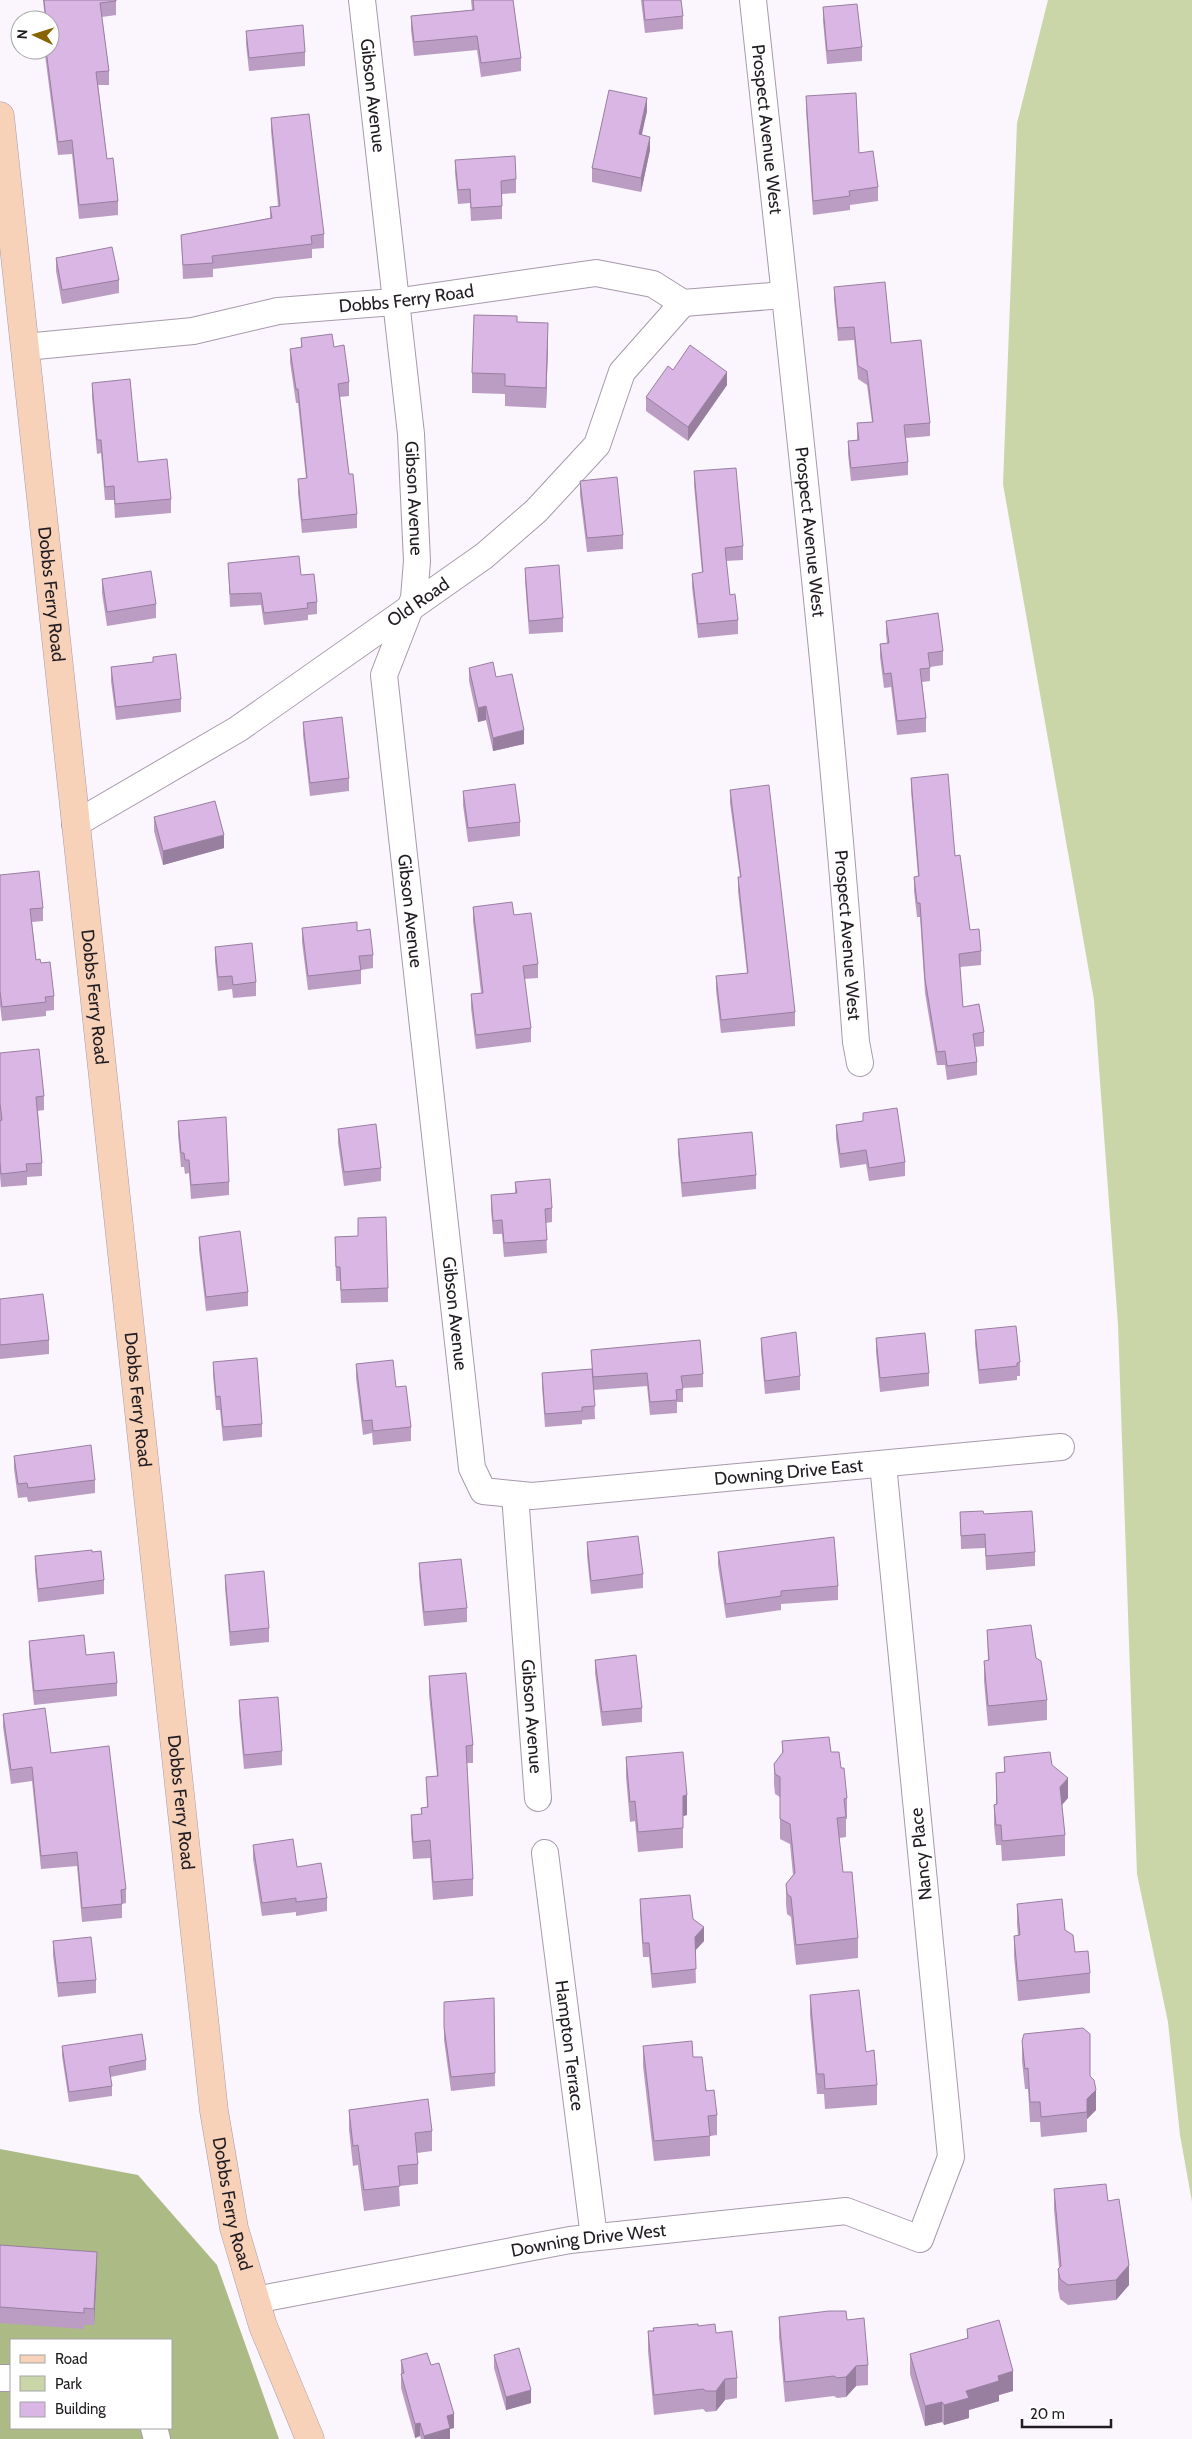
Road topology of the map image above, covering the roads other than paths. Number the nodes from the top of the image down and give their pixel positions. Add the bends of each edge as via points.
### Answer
1 (362, 0) edge
2 (753, 0) edge
3 (0, 116) edge
4 (784, 296) junction
5 (394, 302) junction
6 (683, 303) junction
7 (25, 347) junction
8 (410, 607) junction
9 (75, 824) junction
10 (860, 1064) dead end
11 (1061, 1447) dead end
12 (883, 1464) junction
13 (515, 1495) junction
14 (538, 1798) dead end
15 (545, 1853) dead end
16 (594, 2237) junction
17 (920, 2239) joint
18 (255, 2300) junction
19 (310, 2439) edge

1 - 5 street, Gibson Avenue
2 - 4 street, Prospect Avenue West
3 - 7 main road, Dobbs Ferry Road
4 - 6 street
4 - 10 street, Prospect Avenue West via 840,825
5 - 6 street, Dobbs Ferry Road via 596,273 653,284
5 - 7 street, Dobbs Ferry Road via 278,311 193,331
5 - 8 street, Gibson Avenue via 411,434 417,560 414,598
6 - 8 street, Old Road via 622,372 597,445 536,511 484,556
7 - 9 main road, Dobbs Ferry Road
8 - 9 street, Old Road via 238,729
8 - 13 street, Gibson Avenue via 384,675 472,1468 483,1491
9 - 18 main road, Dobbs Ferry Road via 214,2111 234,2228
11 - 12 street, Downing Drive East
12 - 13 street, Downing Drive East
12 - 17 street, Nancy Place via 951,2157
13 - 14 street, Gibson Avenue
15 - 16 street, Hampton Terrace
16 - 17 street, Downing Drive West via 846,2211
16 - 18 street, Downing Drive West
18 - 19 main road, Dobbs Ferry Road

